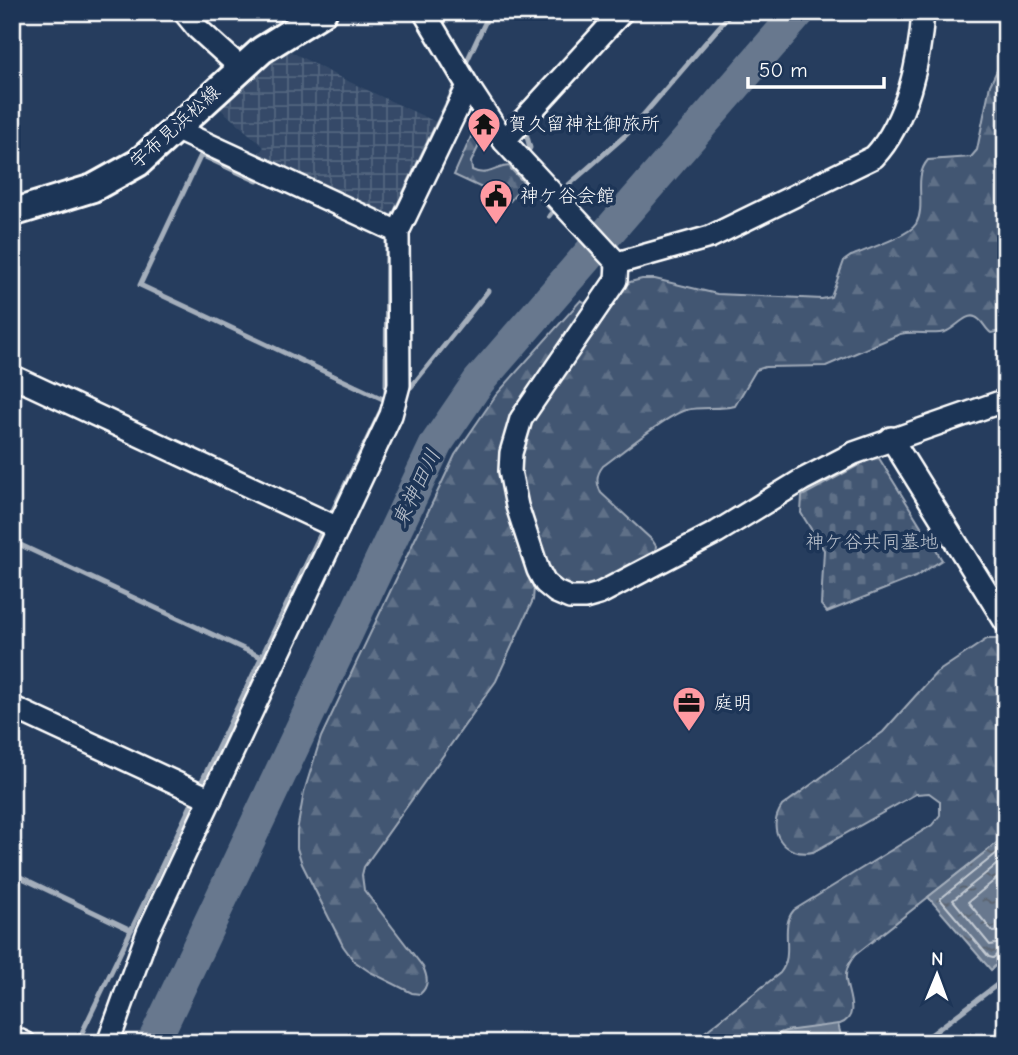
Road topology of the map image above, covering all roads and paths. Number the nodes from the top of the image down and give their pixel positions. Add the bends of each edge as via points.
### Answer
1 (184, 12) edge
2 (323, 12) edge
3 (424, 12) edge
4 (622, 12) edge
5 (923, 12) edge
6 (241, 68) junction
7 (468, 86) junction
8 (177, 130) junction
9 (504, 141) junction
10 (12, 213) edge
11 (398, 232) junction
12 (615, 260) junction
13 (12, 376) edge
14 (1006, 400) edge
15 (891, 438) junction
16 (338, 528) junction
17 (1006, 622) edge
18 (12, 707) edge
19 (211, 799) junction
20 (12, 1037) edge
21 (25, 1043) edge
22 (108, 1043) edge

1 - 6 street
2 - 6 main road, 宇布見浜松線 via 284,34
3 - 7 street
4 - 9 street
5 - 12 street via 912,82 874,157 710,237
6 - 8 main road, 宇布見浜松線
7 - 9 street
7 - 11 street
8 - 10 main road, 宇布見浜松線 via 117,177
8 - 11 street
9 - 12 street
11 - 16 street via 397,395
12 - 15 street via 616,280 521,419 511,453 512,488 533,557 545,583 556,592 585,598 609,590 828,466
13 - 16 street
14 - 15 street
15 - 17 street
16 - 19 street
18 - 19 street
19 - 22 street via 148,932
20 - 21 street

